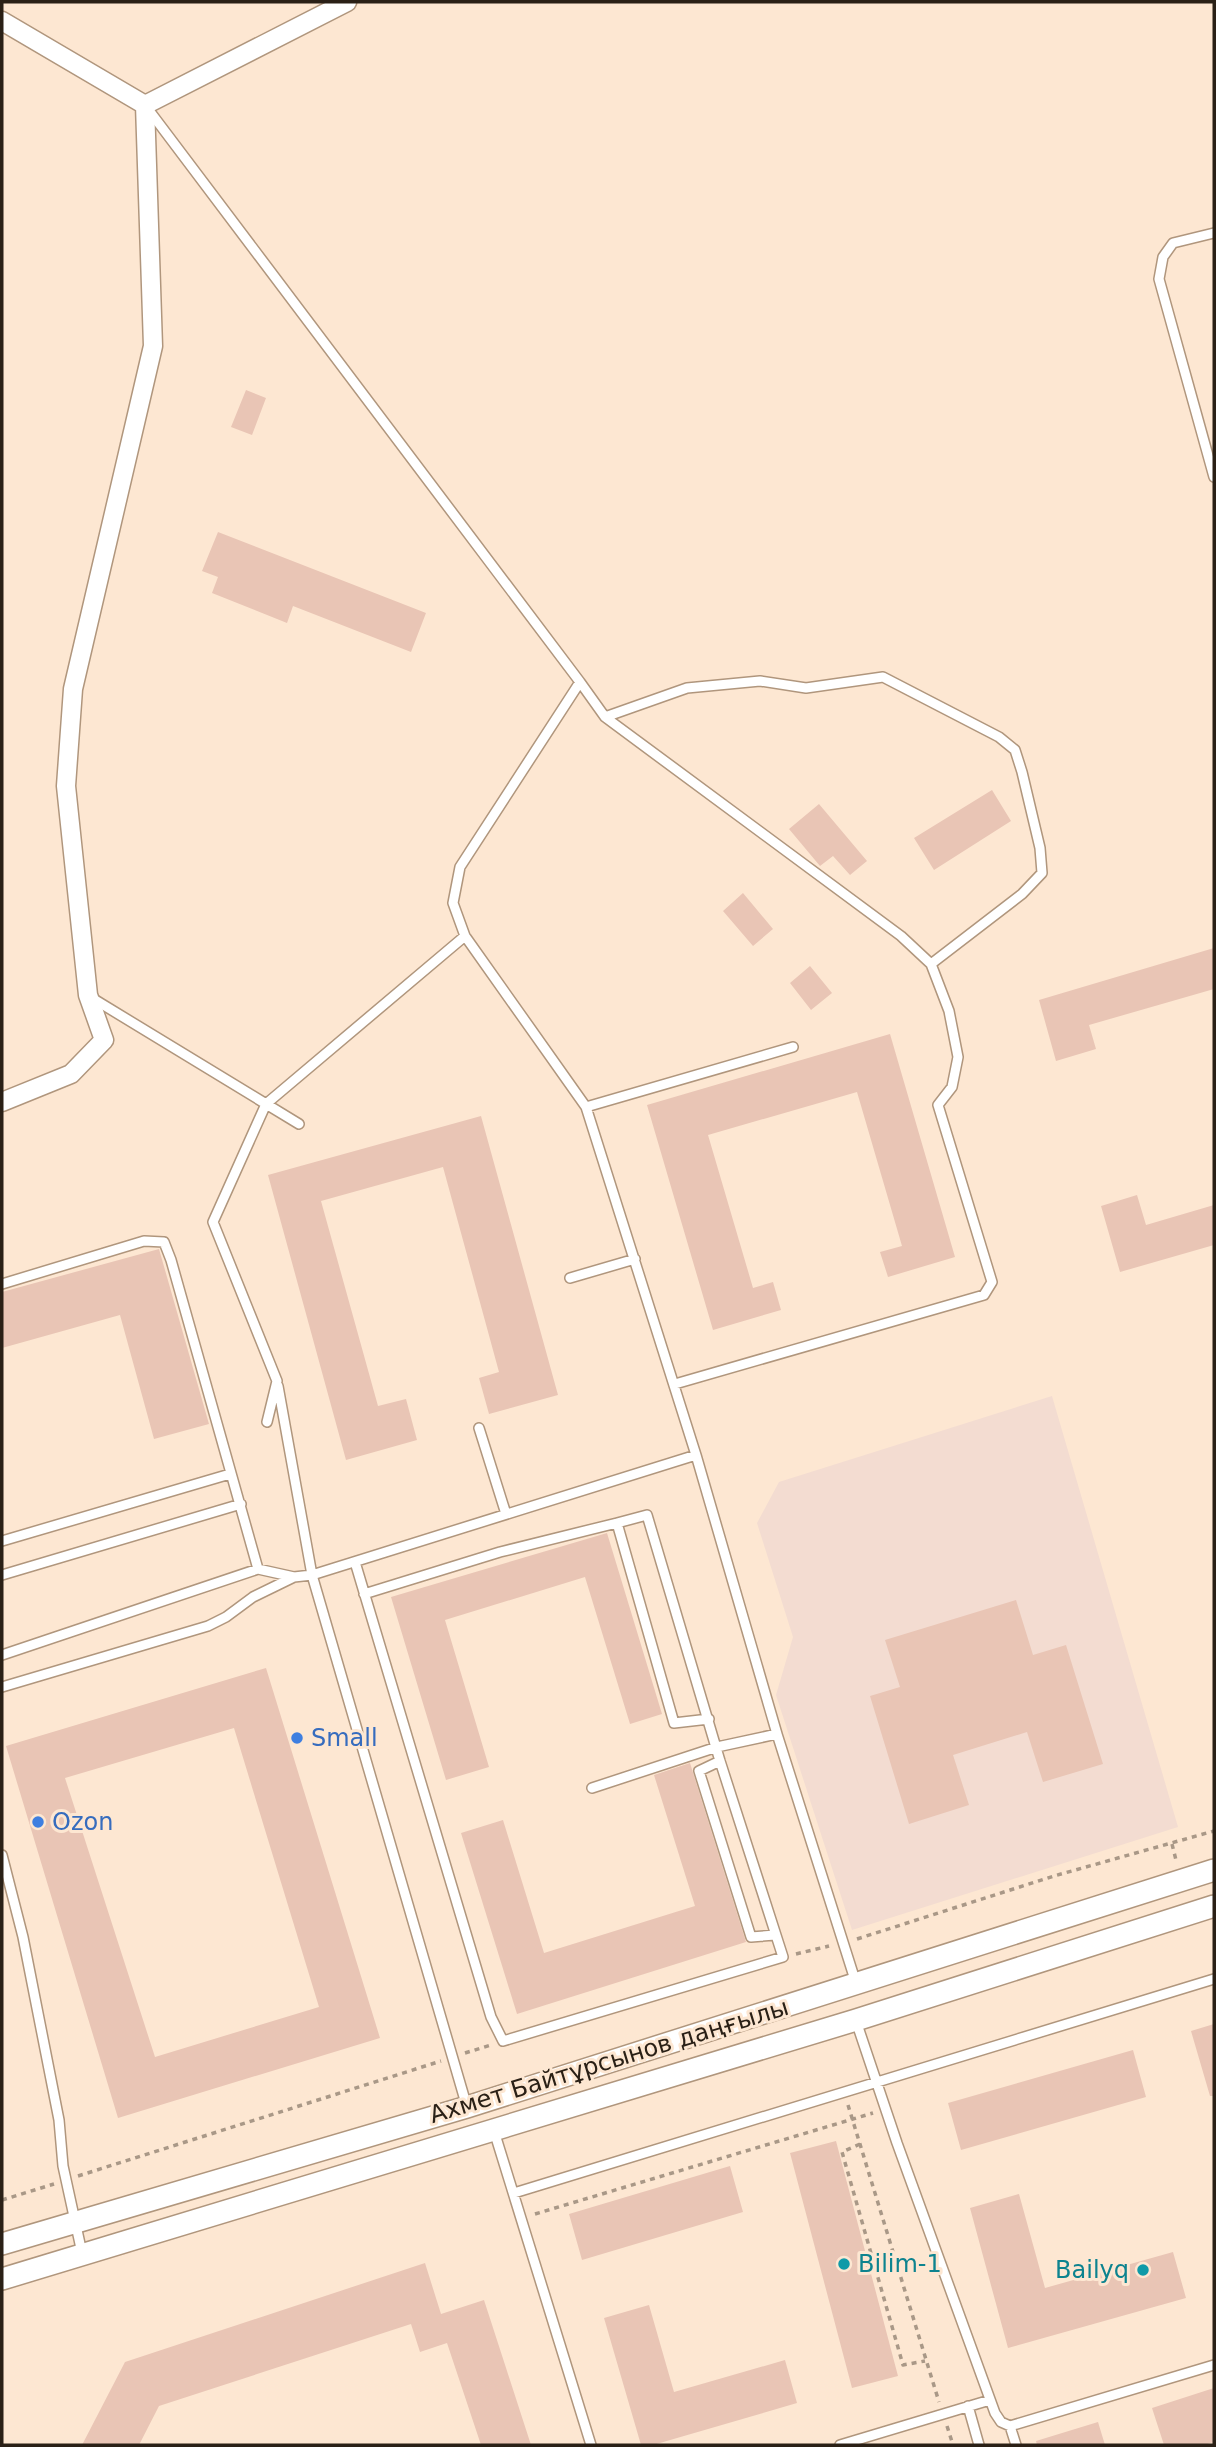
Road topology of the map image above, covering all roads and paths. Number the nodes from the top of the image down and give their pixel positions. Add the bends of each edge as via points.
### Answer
1 (346, 2) edge
2 (2, 21) edge
3 (145, 104) junction
4 (1214, 233) edge
5 (1214, 477) edge
6 (580, 682) junction
7 (605, 717) junction
8 (465, 936) junction
9 (932, 964) junction
10 (88, 995) junction
11 (793, 1047) dead end
12 (2, 1102) edge
13 (266, 1104) junction
14 (586, 1107) junction
15 (299, 1124) dead end
16 (635, 1259) junction
17 (570, 1278) dead end
18 (2, 1284) edge
19 (277, 1381) junction
20 (675, 1384) junction
21 (267, 1422) dead end
22 (479, 1428) dead end
23 (696, 1455) junction
24 (230, 1474) junction
25 (241, 1504) junction
26 (506, 1514) junction
27 (617, 1523) junction
28 (2, 1541) edge
29 (355, 1562) junction
30 (258, 1569) junction
31 (2, 1575) edge
32 (312, 1575) junction
33 (294, 1577) junction
34 (364, 1594) junction
35 (2, 1655) edge
36 (2, 1687) edge
37 (709, 1719) junction
38 (777, 1734) junction
39 (717, 1747) junction
40 (720, 1761) junction
41 (592, 1788) dead end
42 (1214, 1831) edge
43 (2, 1855) edge
44 (1214, 1870) edge
45 (1214, 1906) edge
46 (775, 1935) junction
47 (844, 1943) junction
48 (783, 1957) junction
49 (1214, 1979) edge
50 (856, 1983) junction
51 (856, 2020) junction
52 (503, 2041) junction
53 (452, 2058) junction
54 (877, 2083) junction
55 (844, 2093) junction
56 (467, 2106) junction
57 (885, 2109) junction
58 (852, 2119) junction
59 (494, 2130) junction
60 (860, 2144) junction
61 (66, 2180) junction
62 (514, 2193) junction
63 (2, 2200) edge
64 (522, 2217) junction
65 (75, 2222) junction
66 (2, 2244) edge
67 (82, 2255) junction
68 (2, 2279) edge
69 (925, 2361) junction
70 (1214, 2365) edge
71 (990, 2399) junction
72 (968, 2406) junction
73 (944, 2415) junction
74 (1010, 2426) junction
75 (591, 2445) edge
76 (840, 2445) edge
77 (953, 2445) edge
78 (979, 2445) edge
79 (1016, 2445) edge

1 - 3 street
2 - 3 street
3 - 6 lane
3 - 10 street via 153,346 73,689 66,786
4 - 5 lane via 1173,243 1163,257 1159,279
6 - 7 lane
6 - 8 lane via 460,867 453,903
7 - 9 lane via 901,936
7 - 9 lane via 687,688 760,681 806,688 883,677 999,737 1015,750 1023,772 1042,873
8 - 13 lane
8 - 14 lane
9 - 20 lane via 949,1011 958,1057 952,1087 938,1105 989,1269 992,1282 984,1296
10 - 12 street via 104,1040 71,1074
10 - 13 lane
11 - 14 lane
13 - 15 lane
13 - 19 lane via 213,1222
14 - 16 lane
16 - 17 lane
16 - 20 lane
18 - 24 lane via 144,1241 164,1242
19 - 21 lane
19 - 32 lane
20 - 23 lane
22 - 26 lane
23 - 26 lane
23 - 38 lane
24 - 25 lane
24 - 28 lane
25 - 30 lane
25 - 31 lane
26 - 29 lane
27 - 34 lane via 500,1552
27 - 37 lane via 674,1723
27 - 37 lane via 647,1515
29 - 32 lane
29 - 34 lane
30 - 33 lane
30 - 35 lane
32 - 33 lane
32 - 53 lane
33 - 36 lane via 208,1626
34 - 52 lane via 491,2017
37 - 39 lane
38 - 39 lane
38 - 47 lane
39 - 40 lane
39 - 41 lane
40 - 46 lane
40 - 46 lane via 699,1771 751,1937
42 - 47 path
43 - 61 lane via 60,2120
44 - 50 street, Ахмет Байтұрсынов даңғылы
45 - 51 street, Ахмет Байтұрсынов даңғылы
46 - 48 lane
47 - 48 path
47 - 50 lane
48 - 52 lane
49 - 54 lane
50 - 56 street, Ахмет Байтұрсынов даңғылы
51 - 54 lane
51 - 59 street, Ахмет Байтұрсынов даңғылы
52 - 53 path
53 - 56 lane
53 - 61 path
54 - 55 lane
54 - 57 lane
55 - 58 path
55 - 62 lane
56 - 65 street, Ахмет Байтұрсынов даңғылы
57 - 58 path
57 - 71 lane
58 - 60 path
58 - 64 path
59 - 62 lane
59 - 67 street, Ахмет Байтұрсынов даңғылы
60 - 69 path
60 - 69 path via 842,2152 903,2365
61 - 63 path
61 - 65 lane
62 - 64 lane
64 - 75 lane
65 - 66 street, Ахмет Байтұрсынов даңғылы
65 - 67 lane
67 - 68 street, Ахмет Байтұрсынов даңғылы
69 - 73 path
70 - 74 lane
71 - 72 lane
71 - 74 lane via 1001,2422
72 - 73 lane
72 - 78 lane
73 - 76 lane
73 - 77 path
74 - 79 lane

